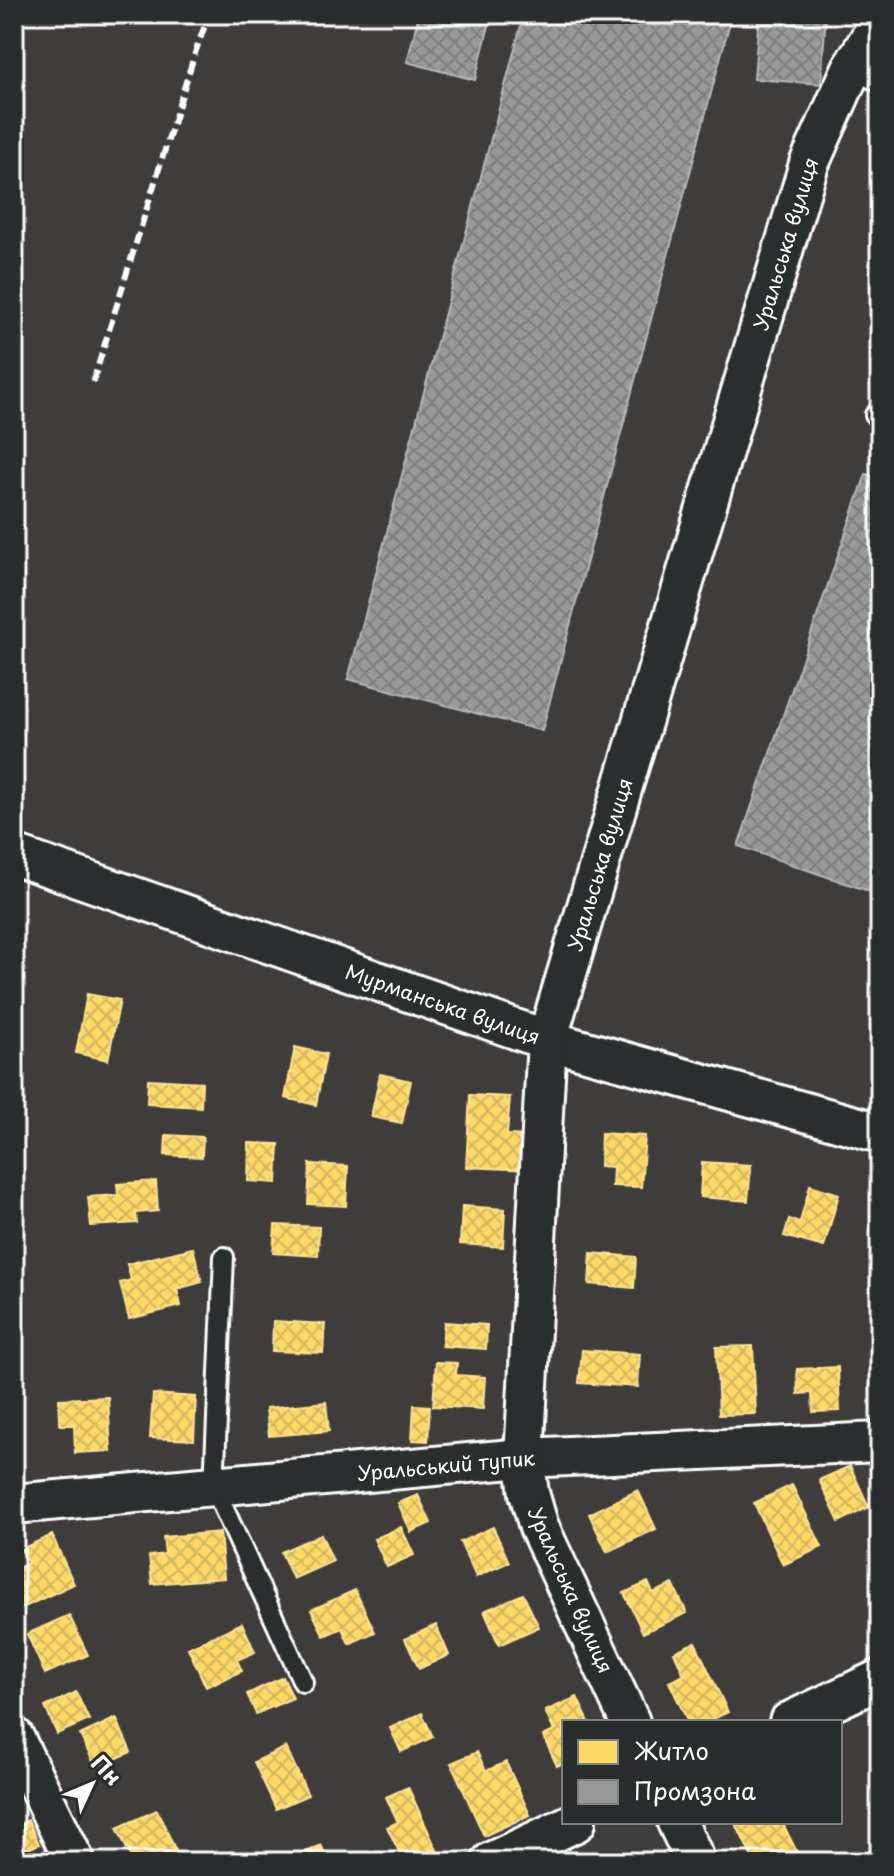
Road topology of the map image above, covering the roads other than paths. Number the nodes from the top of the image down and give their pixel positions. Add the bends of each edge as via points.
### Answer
1 (880, 22) edge
2 (866, 76) edge
3 (14, 855) edge
4 (547, 1040) junction
5 (880, 1133) edge
6 (224, 1257) dead end
7 (880, 1442) edge
8 (524, 1458) junction
9 (214, 1487) junction
10 (14, 1504) edge
11 (880, 1679) edge
12 (303, 1682) dead end
13 (629, 1720) edge
14 (793, 1720) edge
15 (14, 1737) edge
16 (572, 1824) edge
17 (678, 1824) edge
18 (75, 1862) edge
19 (491, 1862) edge
20 (696, 1862) edge

1 - 2 street, Уральська вулиця
2 - 4 street, Уральська вулиця via 809,164
3 - 4 street, Мурманська вулиця
4 - 5 street, Мурманська вулиця
4 - 8 street, Уральська вулиця
6 - 9 lane
7 - 8 street, Уральський тупик
8 - 9 street, Уральський тупик
8 - 13 street, Уральська вулиця via 539,1527
9 - 10 street, Уральський тупик
9 - 12 lane
11 - 14 street
15 - 18 street
16 - 19 street
17 - 20 street

